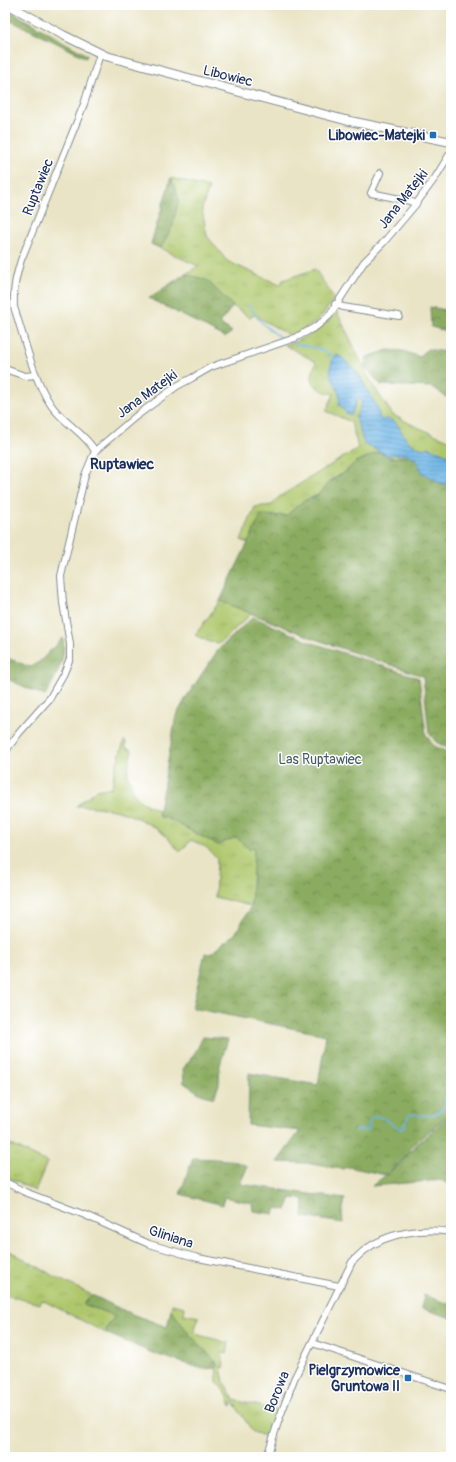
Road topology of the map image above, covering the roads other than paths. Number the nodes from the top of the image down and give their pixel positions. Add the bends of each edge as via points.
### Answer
1 (9, 5) edge
2 (100, 54) junction
3 (451, 142) edge
4 (451, 152) edge
5 (380, 173) dead end
6 (416, 204) junction
7 (335, 304) junction
8 (399, 316) dead end
9 (5, 369) edge
10 (36, 375) junction
11 (95, 451) junction
12 (5, 752) edge
13 (5, 1182) edge
14 (451, 1232) edge
15 (339, 1286) junction
16 (314, 1341) junction
17 (451, 1389) edge
18 (267, 1457) edge

1 - 2 street, Libowiec
2 - 3 street, Libowiec via 345,120
2 - 10 street, Ruptawiec via 84,104 21,260 14,286 14,307
4 - 6 street, Jana Matejki
5 - 6 street via 371,193
6 - 7 street, Jana Matejki via 364,262
7 - 8 street
7 - 11 street, Jana Matejki via 329,316 313,329 295,338 211,367 177,386
9 - 10 street via 25,376
10 - 11 street, Ruptawiec via 51,405 90,442
11 - 12 street, Jana Matejki via 85,475 61,576 70,658 50,698
13 - 15 street, Gliniana via 149,1244 198,1258
14 - 15 street, Borowa via 413,1232 382,1240 366,1249 352,1262
15 - 16 street, Borowa
16 - 17 street
16 - 18 street, Borowa via 294,1379

